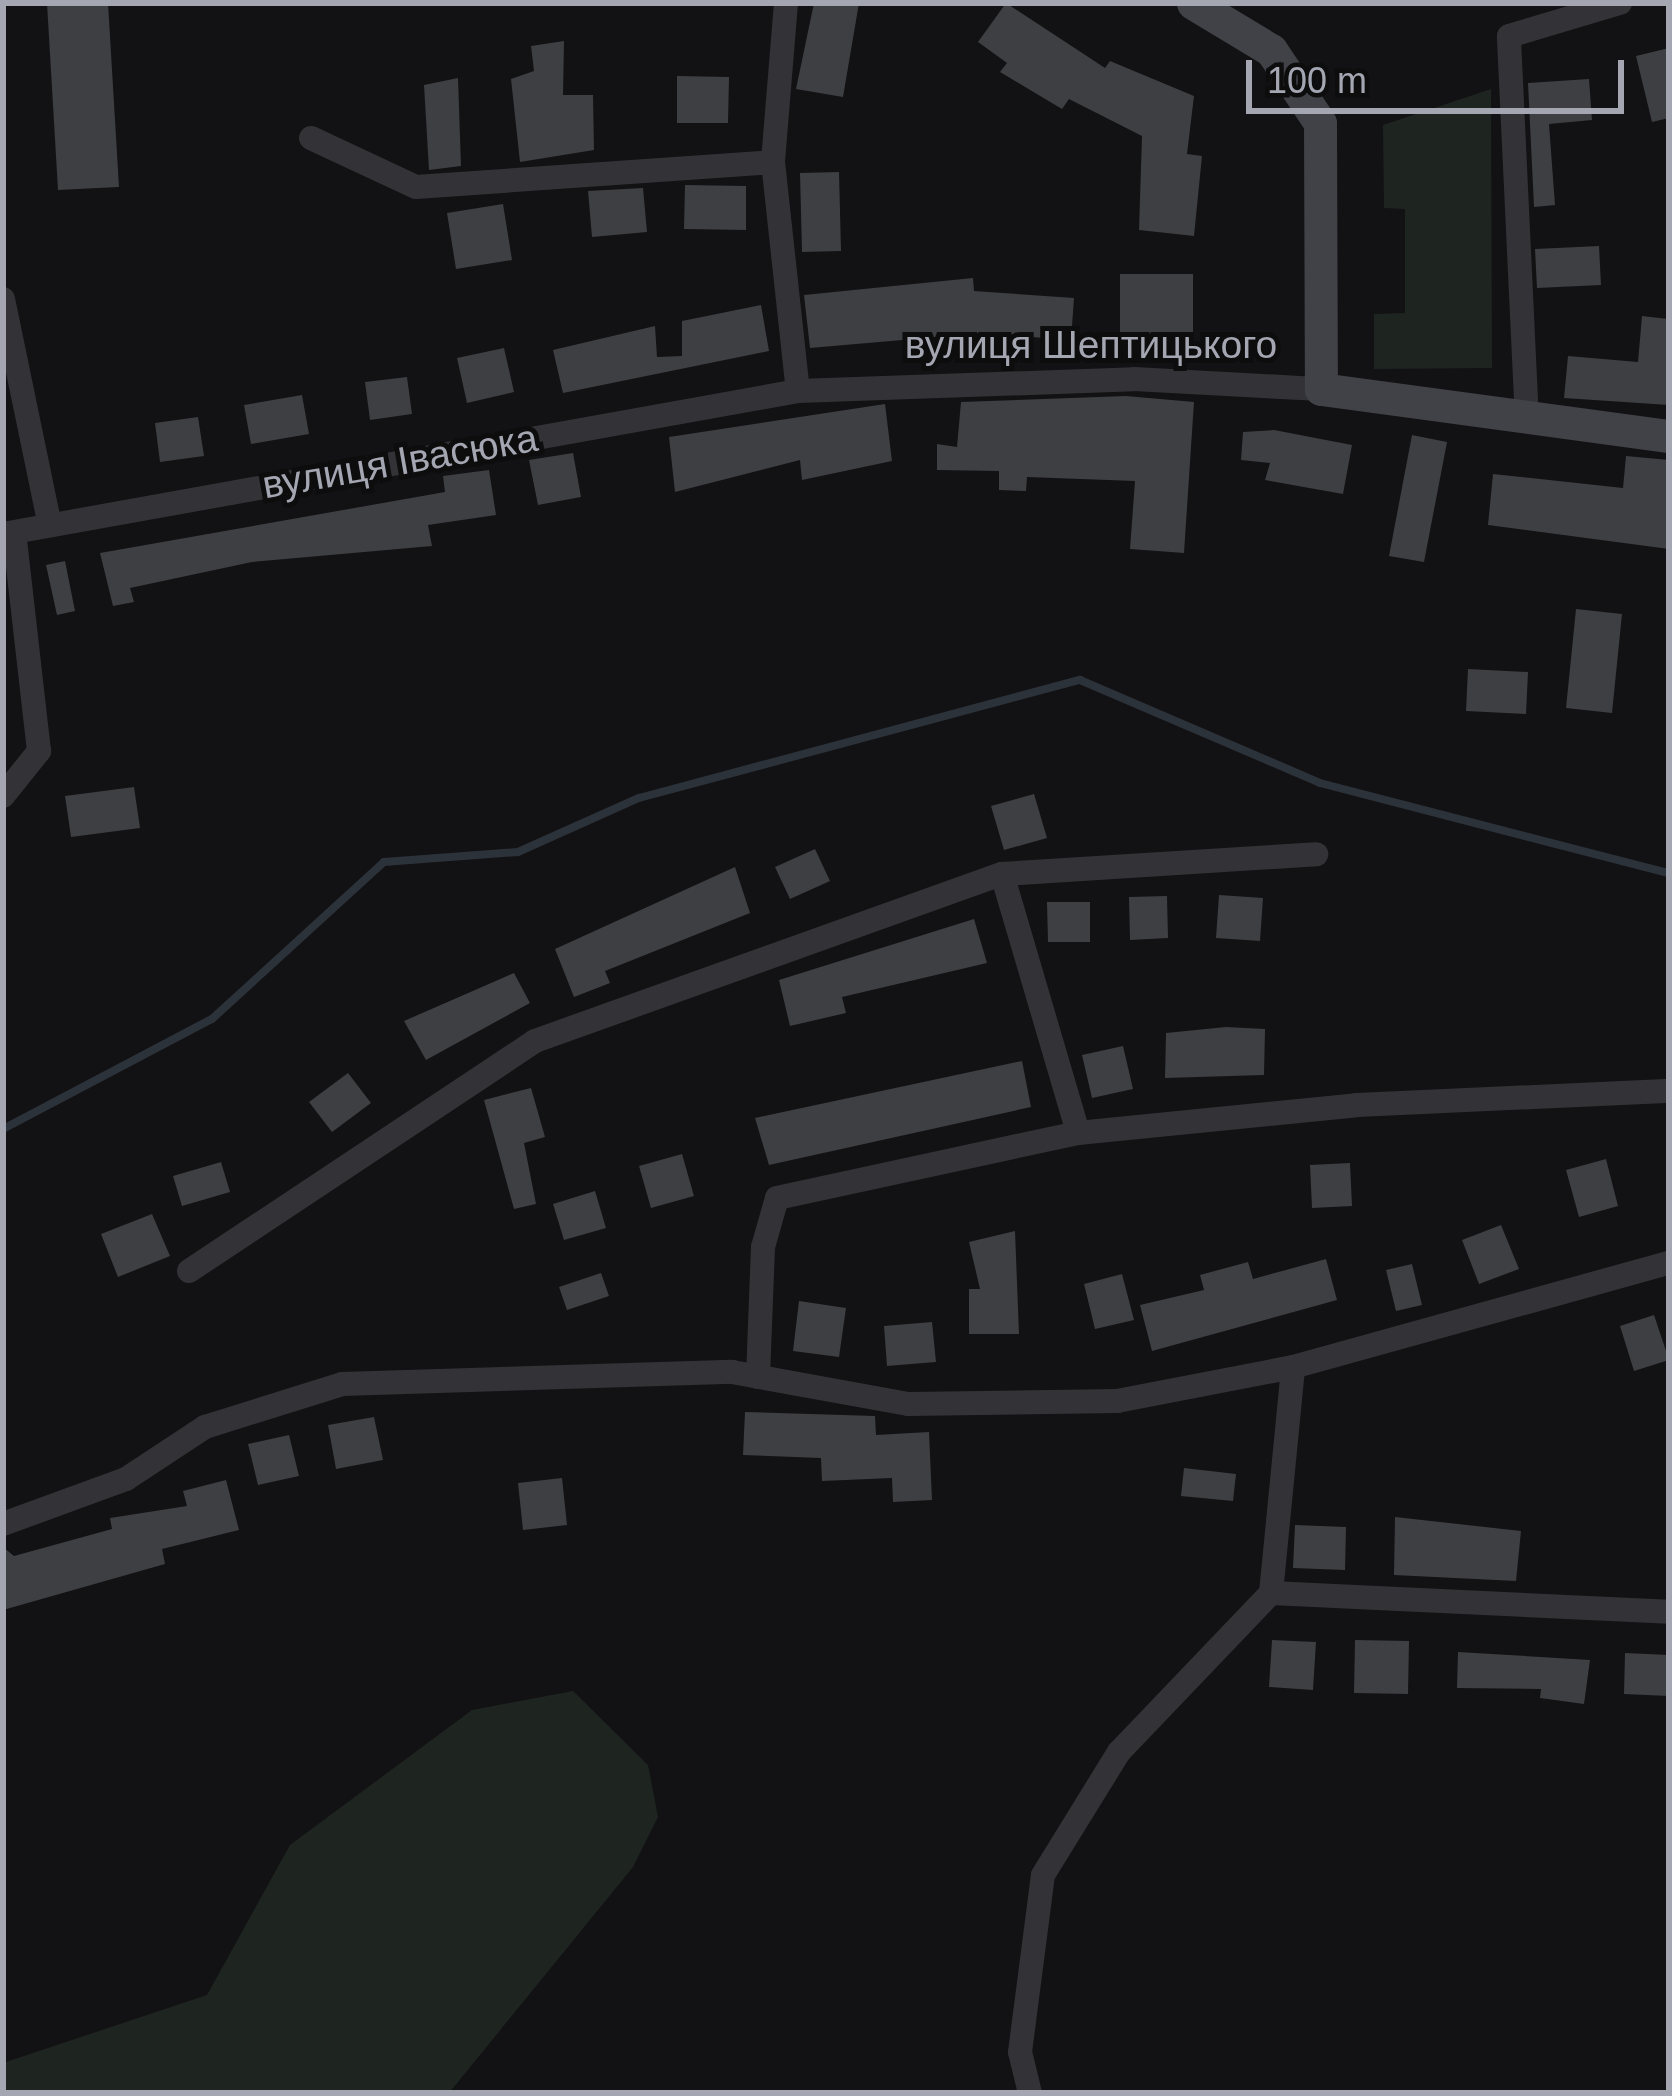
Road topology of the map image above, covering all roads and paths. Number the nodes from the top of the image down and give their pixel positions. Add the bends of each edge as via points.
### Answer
1 (786, 3) edge
2 (1193, 3) edge
3 (1620, 3) edge
4 (311, 138) dead end
5 (772, 162) junction
6 (3, 299) edge
7 (1321, 389) junction
8 (798, 391) junction
9 (1527, 421) junction
10 (1669, 436) edge
11 (50, 525) junction
12 (8, 534) edge
13 (3, 796) edge
14 (1316, 854) dead end
15 (1002, 874) junction
16 (1668, 1089) edge
17 (1078, 1133) junction
18 (1669, 1263) edge
19 (189, 1270) dead end
20 (1293, 1367) junction
21 (758, 1377) junction
22 (3, 1524) edge
23 (1271, 1593) junction
24 (1669, 1612) edge
25 (1030, 2093) edge

1 - 5 street
2 - 7 street via 1270,50 1313,101 1326,150
3 - 9 street via 1509,36
4 - 5 street via 416,187
5 - 8 street
6 - 11 street
7 - 8 street, вулиця Шептицького via 1134,380
7 - 9 street, вулиця Шептицького
8 - 11 street, вулиця Івасюка
9 - 10 street, вулиця Шептицького
11 - 12 street, вулиця Івасюка
12 - 13 street via 39,751
14 - 15 street
15 - 17 street
15 - 19 street via 535,1041
16 - 17 street via 1358,1105
17 - 21 street via 777,1198 763,1247
18 - 20 street
20 - 21 street via 1117,1402 908,1404
20 - 23 street
21 - 22 street via 342,1384 205,1427 127,1479
23 - 24 street
23 - 25 street via 1119,1751 1043,1875 1020,2052

